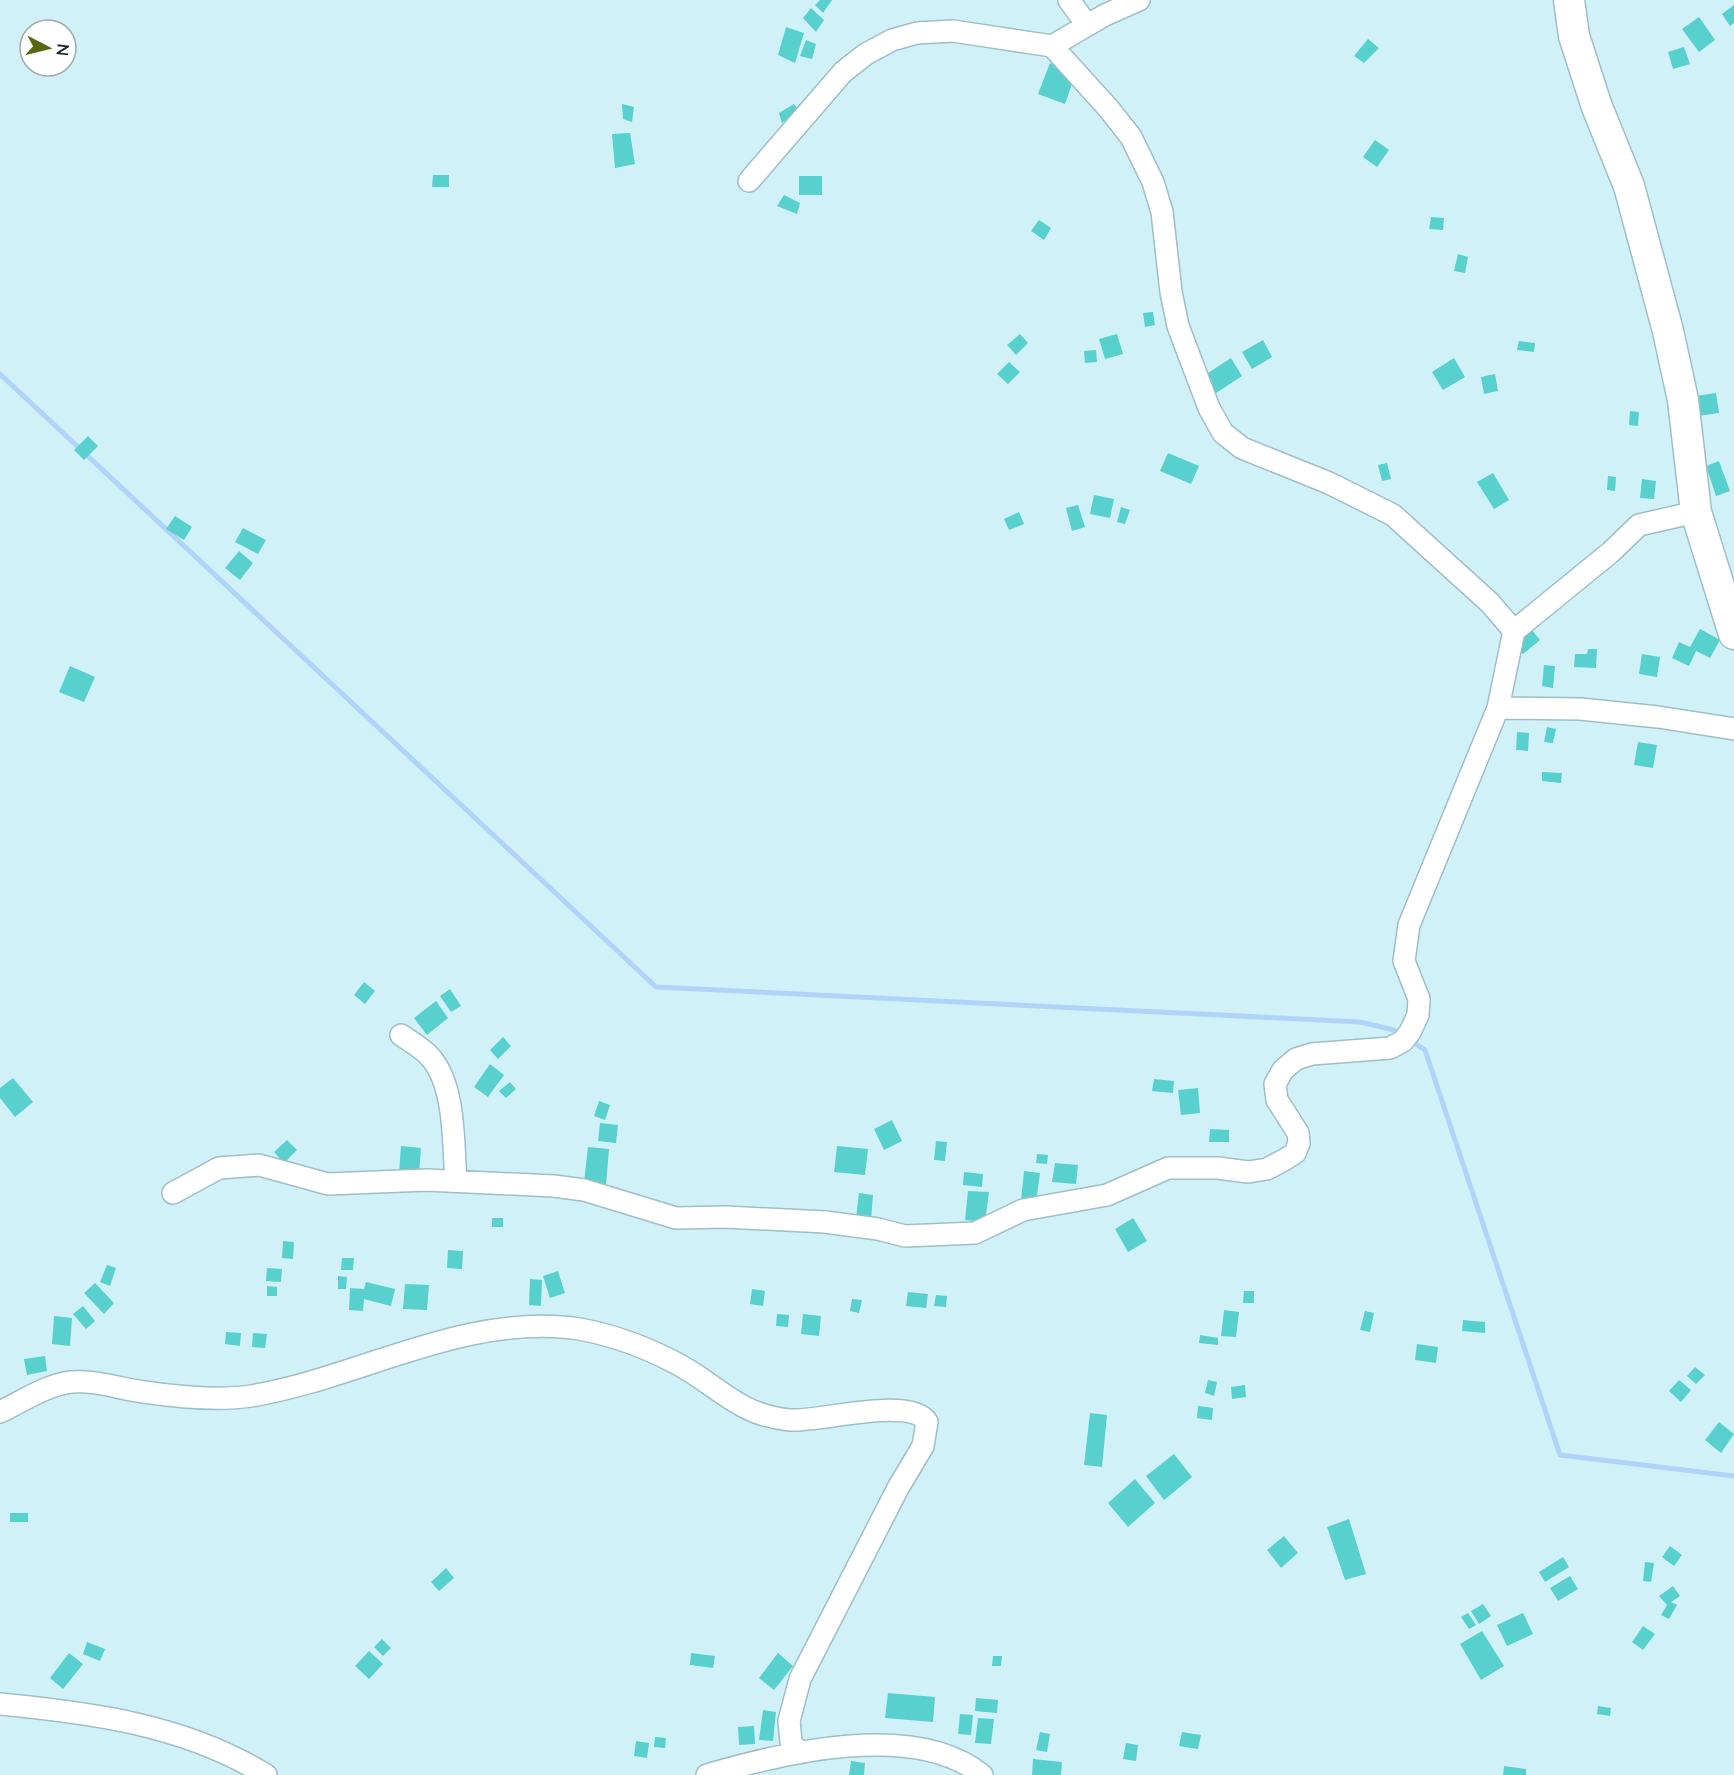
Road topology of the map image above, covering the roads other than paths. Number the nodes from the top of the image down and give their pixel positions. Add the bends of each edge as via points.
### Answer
1 (1069, 0) edge
2 (1139, 0) edge
3 (1569, 0) edge
4 (1087, 25) junction
5 (1052, 46) junction
6 (749, 181) dead end
7 (1696, 512) junction
8 (1514, 631) junction
9 (1734, 634) edge
10 (1498, 708) junction
11 (1734, 729) edge
12 (401, 1035) dead end
13 (456, 1181) junction
14 (173, 1193) dead end
15 (0, 1412) edge
16 (0, 1704) edge
17 (799, 1754) junction
18 (266, 1775) edge
19 (707, 1775) edge
20 (982, 1775) edge

1 - 4 street
2 - 4 street
3 - 7 street via 1574,36 1629,186 1668,331 1683,400
4 - 5 street
5 - 6 street via 953,31 917,33 892,40 843,72
5 - 8 street via 1131,137 1153,182 1162,212 1178,326 1205,398 1223,433 1242,448 1329,483 1393,515 1490,603
7 - 8 street via 1639,525
7 - 9 street
8 - 10 street
10 - 11 street via 1580,710
10 - 13 street via 1409,925 1404,961 1419,999 1418,1015 1407,1037 1390,1048 1312,1054 1296,1059 1283,1070 1275,1084 1278,1100 1298,1133 1299,1143 1295,1153 1267,1169 1248,1172 1168,1168 1107,1194 1023,1210 975,1233 905,1236 825,1222 676,1218 584,1190
12 - 13 street via 431,1058 439,1072 452,1123
13 - 14 street via 328,1184 258,1164 219,1168
15 - 17 street via 49,1387 71,1382 198,1397 249,1396 310,1383 448,1339 528,1325 615,1337 671,1360 739,1407 765,1416 819,1420 888,1411 917,1414 927,1422 923,1446 800,1679 789,1721 791,1742
16 - 18 street via 143,1724 204,1742
17 - 19 street
17 - 20 street via 898,1746 937,1752

